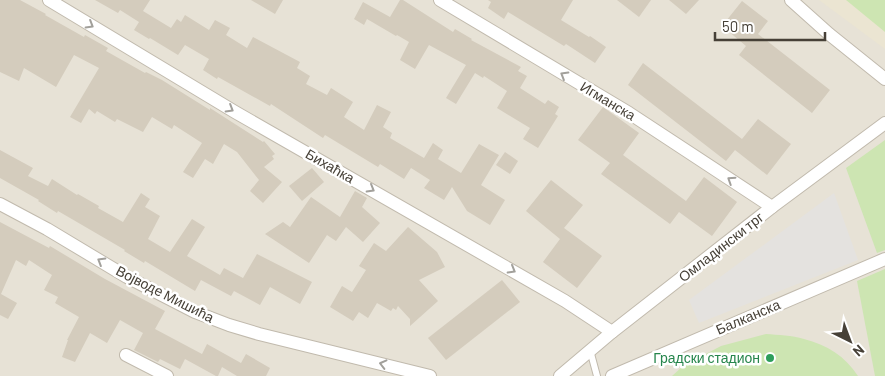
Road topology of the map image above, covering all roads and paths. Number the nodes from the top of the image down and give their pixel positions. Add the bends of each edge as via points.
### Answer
1 (49, 0) edge
2 (440, 0) edge
3 (791, 0) edge
4 (885, 79) edge
5 (885, 123) edge
6 (0, 204) edge
7 (772, 207) junction
8 (885, 258) edge
9 (612, 332) junction
10 (590, 350) junction
11 (126, 355) dead end
12 (167, 376) edge
13 (430, 376) edge
14 (560, 376) edge
15 (597, 376) edge
16 (612, 376) edge

1 -> 9 street, Бихаћка
7 -> 2 street, Игманска via 629,113
3 - 4 street
5 - 7 street, Омладински трг
13 -> 6 street, Војводе Мишића via 259,334 195,312
7 - 9 street, Омладински трг
8 - 16 street, Балканска
9 - 10 street, Омладински трг
10 - 14 street, Омладински трг
10 - 15 lane
11 - 12 street

